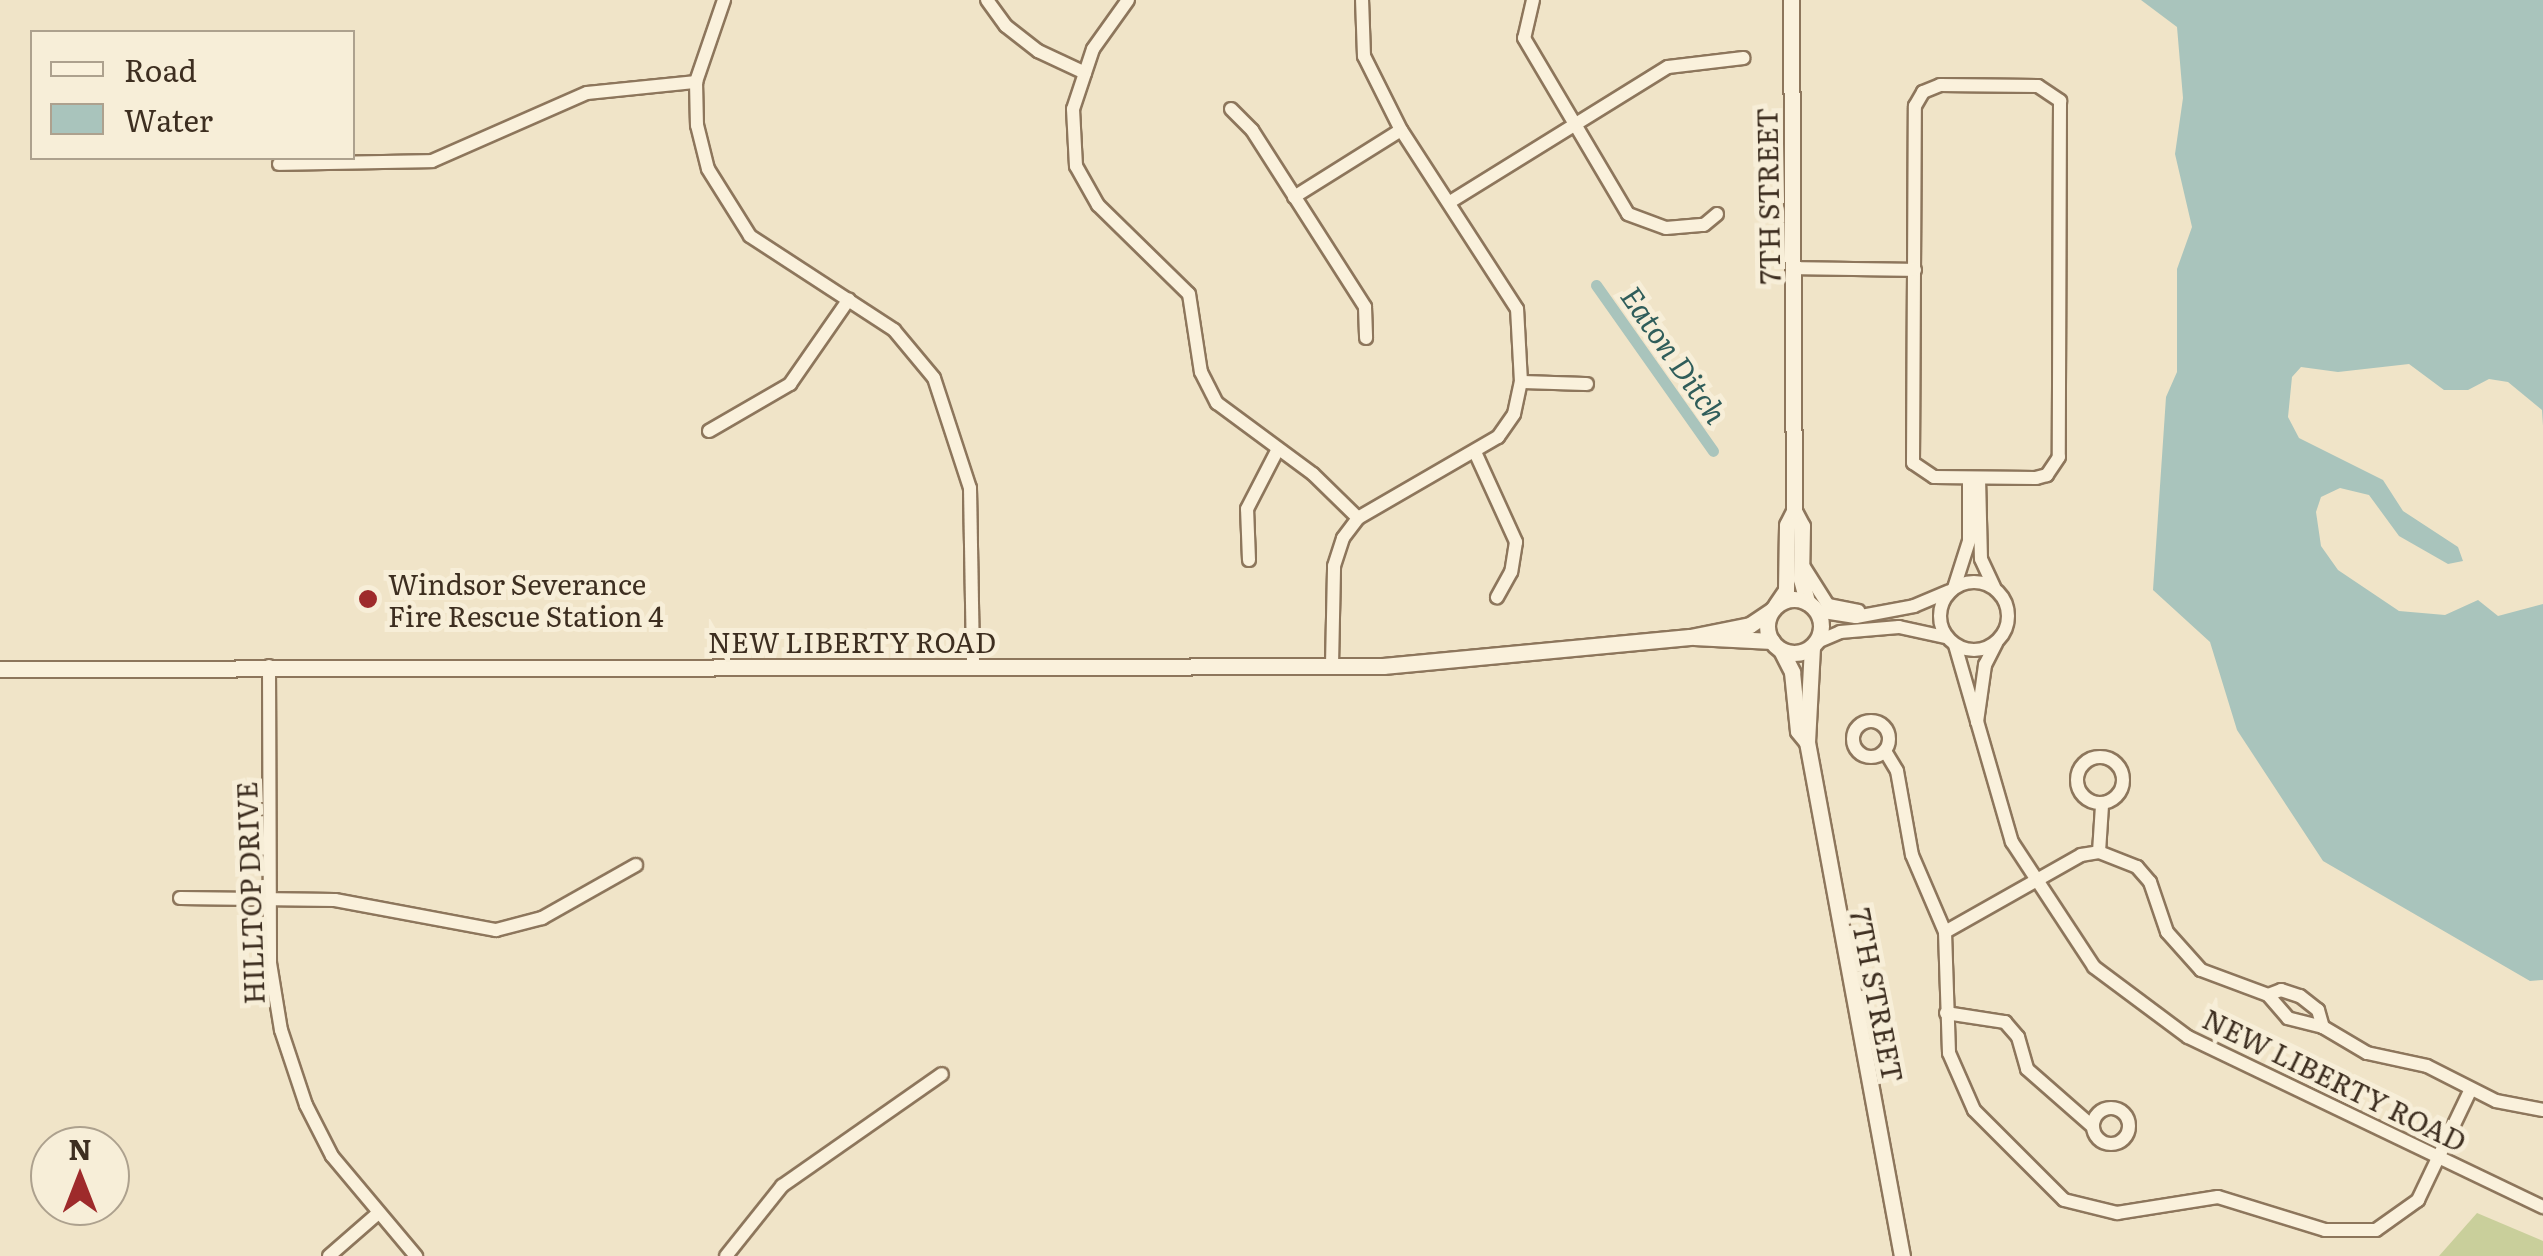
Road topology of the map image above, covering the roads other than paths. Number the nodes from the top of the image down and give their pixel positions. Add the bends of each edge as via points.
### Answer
1 (724, 0) edge
2 (987, 0) edge
3 (1128, 0) edge
4 (1362, 0) edge
5 (1532, 0) edge
6 (1791, 0) edge
7 (1743, 58) dead end
8 (1085, 73) junction
9 (696, 82) junction
10 (1231, 109) dead end
11 (1576, 125) junction
12 (1401, 130) junction
13 (278, 164) dead end
14 (1294, 196) junction
15 (1450, 202) junction
16 (1717, 214) dead end
17 (1792, 268) junction
18 (1914, 270) junction
19 (849, 299) junction
20 (1366, 338) dead end
21 (1522, 382) junction
22 (1587, 384) dead end
23 (709, 431) dead end
24 (1277, 451) junction
25 (1475, 452) junction
26 (1974, 478) junction
27 (1794, 511) junction
28 (1358, 518) junction
29 (1248, 560) dead end
30 (1802, 564) junction
31 (1952, 589) junction
32 (1995, 589) junction
33 (1497, 597) dead end
34 (1812, 606) junction
35 (1774, 608) junction
36 (1870, 612) junction
37 (1690, 636) junction
38 (1998, 641) junction
39 (1951, 642) junction
40 (1814, 644) junction
41 (1776, 646) junction
42 (1332, 665) junction
43 (269, 666) junction
44 (973, 666) junction
45 (4, 667) edge
46 (1977, 722) junction
47 (1807, 742) junction
48 (1885, 751) dead end
49 (2102, 805) dead end
50 (2099, 852) junction
51 (636, 865) dead end
52 (2033, 882) junction
53 (180, 898) dead end
54 (269, 898) junction
55 (1945, 932) junction
56 (2268, 995) junction
57 (1946, 1013) junction
58 (2323, 1027) junction
59 (942, 1074) dead end
60 (2471, 1089) junction
61 (2543, 1110) edge
62 (2093, 1128) dead end
63 (2439, 1157) junction
64 (2543, 1207) edge
65 (376, 1215) junction
66 (328, 1256) edge
67 (416, 1256) edge
68 (726, 1256) edge
69 (1902, 1256) edge

1 - 9 street
2 - 8 street via 1027,42
3 - 8 street via 1093,49
4 - 12 street via 1364,56
5 - 11 street via 1524,38
6 - 17 street, 7TH STREET
7 - 11 street via 1668,68
8 - 24 street via 1073,109 1076,166 1098,204 1189,294 1200,372 1217,403
9 - 13 street via 587,92 432,161
9 - 19 street via 702,149 728,210 770,253
10 - 14 street
11 - 15 street
11 - 16 street via 1628,214 1666,228 1704,225
12 - 14 street
12 - 15 street
14 - 20 street via 1365,307
15 - 21 street via 1517,309
17 - 18 street
17 - 27 street, 7TH STREET
18 - 26 street via 1913,464 1925,476
18 - 26 street via 1918,98 1940,85 2038,86 2054,94 2062,110 2059,458 2036,478
19 - 23 street via 790,384
19 - 44 street via 894,330 934,378 954,428 970,488
21 - 22 street
21 - 25 street via 1514,414 1498,437
24 - 28 street
24 - 29 street via 1247,509
25 - 28 street
25 - 33 street via 1516,542 1512,572
26 - 31 street via 1969,541
26 - 32 street via 1981,559
27 - 30 street, 7TH STREET via 1802,526
27 - 35 street, 7TH STREET via 1787,525 1786,590
28 - 42 street via 1334,566
30 - 34 street, 7TH STREET
30 - 36 street via 1828,605
31 - 32 street via 1979,582
31 - 36 street via 1914,606
31 - 39 street via 1939,618
32 - 38 street via 2008,610
34 - 35 street, NEW LIBERTY ROAD
34 - 36 street via 1840,619
34 - 40 street, 7TH STREET
35 - 37 street, NEW LIBERTY ROAD via 1750,625
35 - 41 street, 7TH STREET
37 - 41 street, NEW LIBERTY ROAD
37 - 42 street, NEW LIBERTY ROAD via 1422,665
38 - 39 street via 1977,650
38 - 46 street, NEW LIBERTY ROAD via 1985,665
39 - 40 street via 1899,627 1840,632
39 - 46 street, NEW LIBERTY ROAD
40 - 41 street, NEW LIBERTY ROAD
40 - 47 street, 7TH STREET
41 - 47 street, 7TH STREET via 1791,671 1798,732
42 - 44 street, NEW LIBERTY ROAD
43 - 44 street, NEW LIBERTY ROAD
43 - 45 street, NEW LIBERTY ROAD
43 - 54 street, HILLTOP DRIVE
46 - 52 street, NEW LIBERTY ROAD via 1996,802
47 - 69 street, 7TH STREET
48 - 55 street via 1897,771 1912,855
49 - 50 street
50 - 52 street
50 - 56 street via 2137,867 2150,882 2166,932 2202,970
51 - 54 street via 542,918 496,930 335,900
52 - 55 street
52 - 63 street, NEW LIBERTY ROAD via 2094,967 2188,1037
53 - 54 street
54 - 65 street, HILLTOP DRIVE via 274,1000 295,1076 332,1156
55 - 57 street
56 - 58 street via 2288,1018
56 - 58 street via 2281,990 2300,996 2318,1010
57 - 62 street via 2005,1022 2018,1037 2026,1069
57 - 63 street via 1949,1053 1974,1110 2064,1200 2090,1212 2218,1197 2351,1234 2403,1216
58 - 60 street via 2367,1054 2427,1066
59 - 68 street via 782,1186
60 - 61 street
60 - 63 street
63 - 64 street, NEW LIBERTY ROAD
65 - 66 street
65 - 67 street, HILLTOP DRIVE

